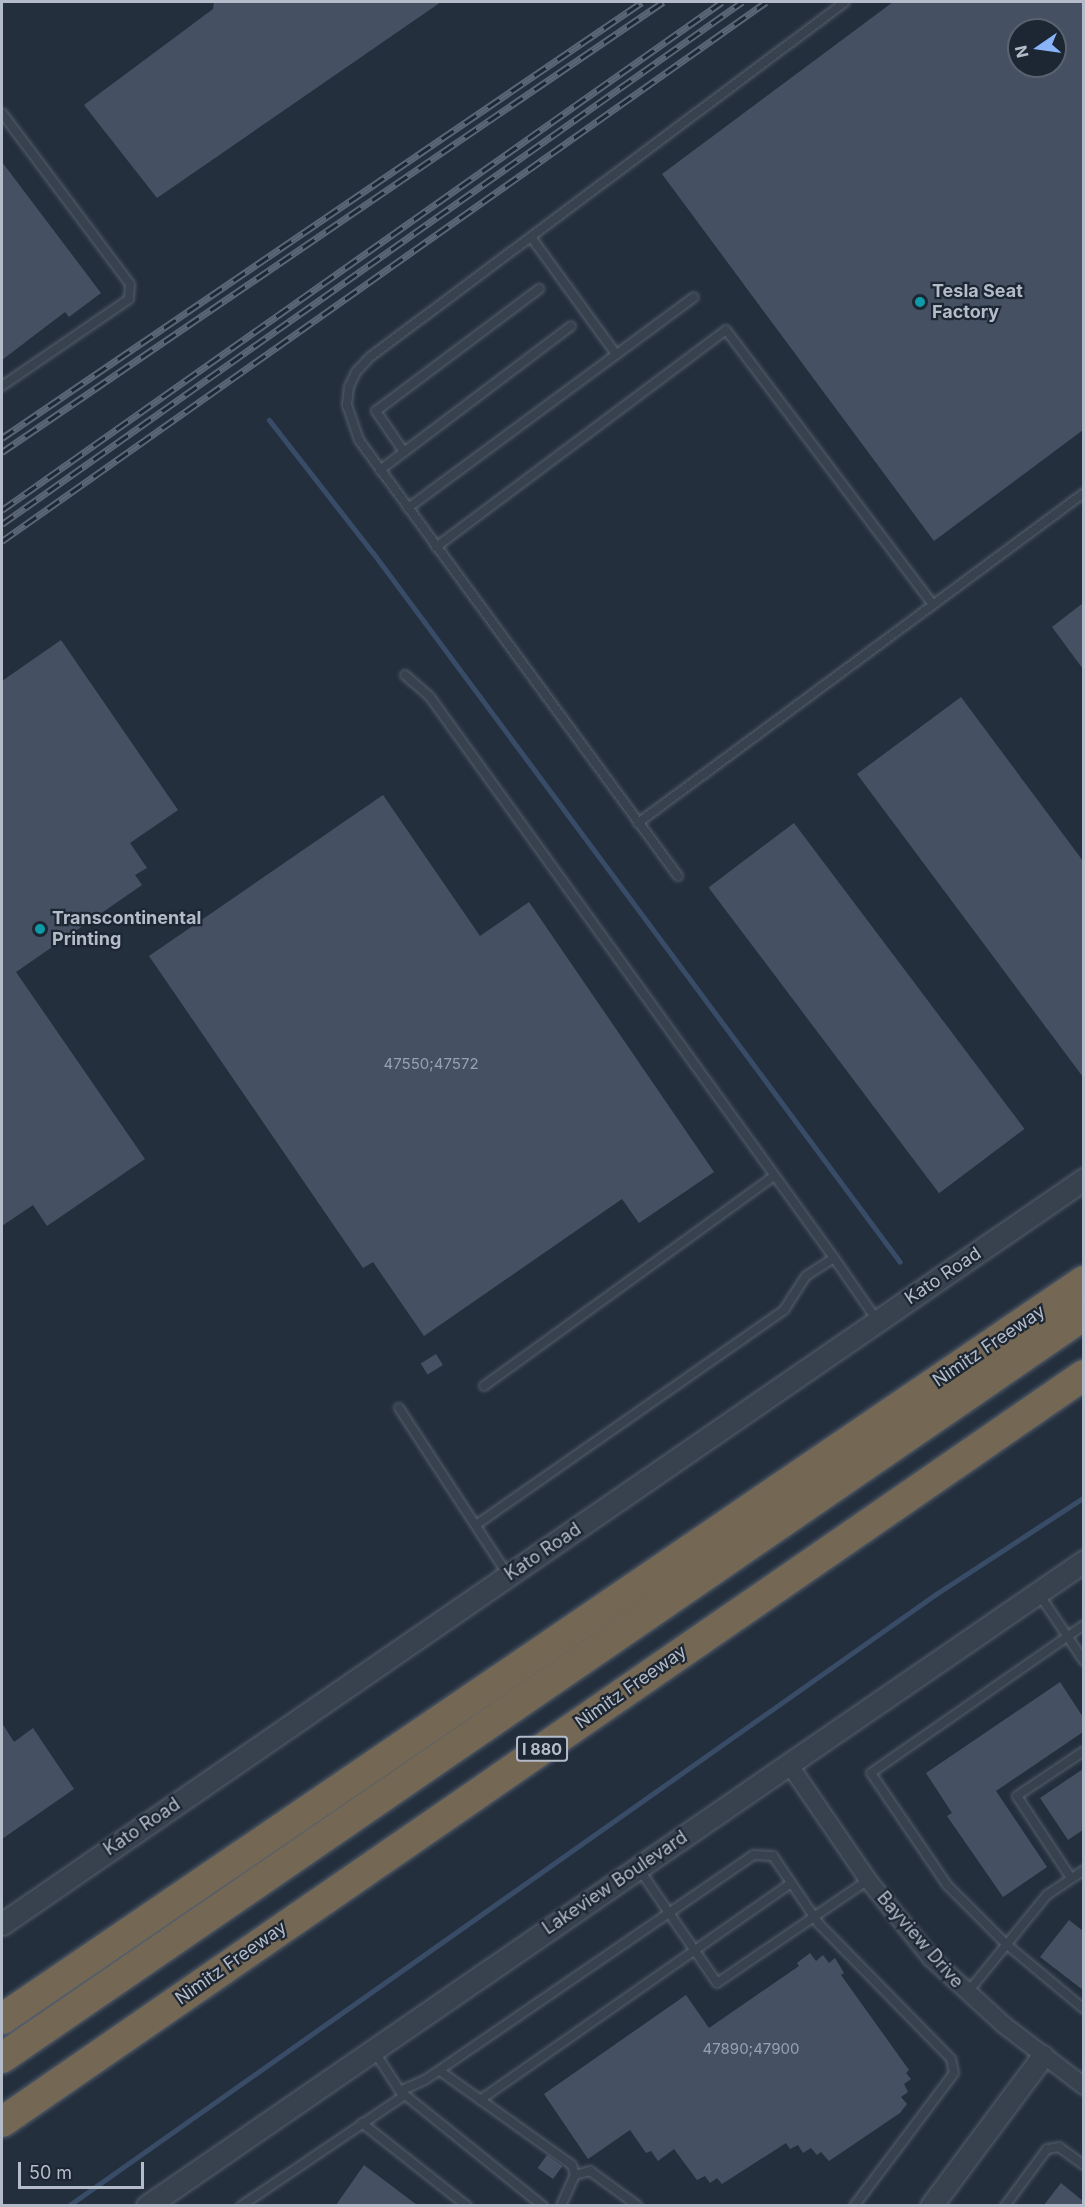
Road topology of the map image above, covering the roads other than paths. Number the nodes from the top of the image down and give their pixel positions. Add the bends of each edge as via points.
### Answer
1 (845, 2) edge
2 (2, 113) edge
3 (531, 237) junction
4 (539, 289) dead end
5 (694, 297) dead end
6 (571, 326) dead end
7 (616, 354) junction
8 (2, 386) edge
9 (404, 452) junction
10 (380, 470) junction
11 (1083, 492) edge
12 (408, 508) junction
13 (436, 547) junction
14 (933, 605) junction
15 (405, 675) dead end
16 (638, 824) junction
17 (678, 876) dead end
18 (774, 1176) junction
19 (1083, 1179) edge
20 (834, 1258) junction
21 (1083, 1281) edge
22 (1083, 1315) edge
23 (878, 1321) junction
24 (1083, 1375) edge
25 (484, 1386) dead end
26 (399, 1408) dead end
27 (476, 1525) junction
28 (1083, 1561) edge
29 (509, 1575) junction
30 (1038, 1593) junction
31 (1083, 1625) edge
32 (1066, 1636) junction
33 (1083, 1661) edge
34 (1083, 1750) edge
35 (789, 1764) junction
36 (638, 1868) junction
37 (1083, 1870) edge
38 (1071, 1878) junction
39 (868, 1880) junction
40 (791, 1883) junction
41 (669, 1913) junction
42 (815, 1918) junction
43 (2, 1924) edge
44 (1006, 1944) junction
45 (694, 1950) junction
46 (966, 1993) junction
47 (1083, 2009) edge
48 (2, 2019) edge
49 (373, 2049) junction
50 (1043, 2056) junction
51 (2, 2058) edge
52 (440, 2071) junction
53 (1083, 2086) edge
54 (402, 2093) junction
55 (480, 2100) junction
56 (2, 2122) edge
57 (362, 2123) junction
58 (1083, 2165) edge
59 (575, 2175) junction
60 (157, 2203) edge
61 (241, 2205) edge
62 (467, 2205) edge
63 (543, 2205) edge
64 (561, 2205) edge
65 (638, 2205) edge
66 (854, 2205) edge
67 (931, 2205) edge
68 (1005, 2205) edge

1 - 3 lane
2 - 8 lane via 130,284 129,299
3 - 7 lane
3 - 10 lane via 356,372 347,405 350,422
4 - 9 lane via 376,411
5 - 7 lane
6 - 9 lane
7 - 12 lane
9 - 10 lane
10 - 12 lane
11 - 14 lane
12 - 13 lane
13 - 14 lane via 726,330
13 - 16 lane
14 - 16 lane
15 - 18 lane via 430,698
16 - 17 lane
18 - 20 lane
18 - 25 lane
19 - 23 street, Kato Road
20 - 23 lane
20 - 27 lane via 806,1276 784,1310
21 - 48 highway, Nimitz Freeway
22 - 51 highway, I 880
23 - 29 street, Kato Road
24 - 56 highway, Nimitz Freeway / I 880
26 - 27 lane
27 - 29 lane
28 - 30 street, Lakeview Boulevard
29 - 43 street, Kato Road
30 - 32 lane
30 - 35 street, Lakeview Boulevard
31 - 32 lane
32 - 33 lane
32 - 44 lane via 870,1773 947,1885
34 - 38 lane via 1017,1796
35 - 36 street, Lakeview Boulevard
35 - 39 street, Bayview Drive
36 - 41 lane
36 - 49 street, Lakeview Boulevard
37 - 38 lane
38 - 44 lane via 1047,1895
39 - 42 lane
39 - 46 street, Bayview Drive via 924,1950
40 - 41 lane via 773,1856 753,1855
40 - 42 lane
40 - 45 lane
41 - 45 lane
41 - 52 lane
42 - 45 lane via 717,1983
42 - 66 lane via 951,2059 954,2073
44 - 46 lane
44 - 47 lane
45 - 55 lane
46 - 50 street, Bayview Drive
49 - 54 lane
49 - 60 street, Lakeview Boulevard
50 - 53 street, Bayview Drive
50 - 67 street
52 - 54 lane
52 - 55 lane
54 - 57 lane
54 - 63 lane
55 - 59 lane via 572,2165
57 - 61 lane
57 - 62 lane
58 - 68 lane via 1059,2147 1047,2149
59 - 64 lane
59 - 65 lane via 590,2170

